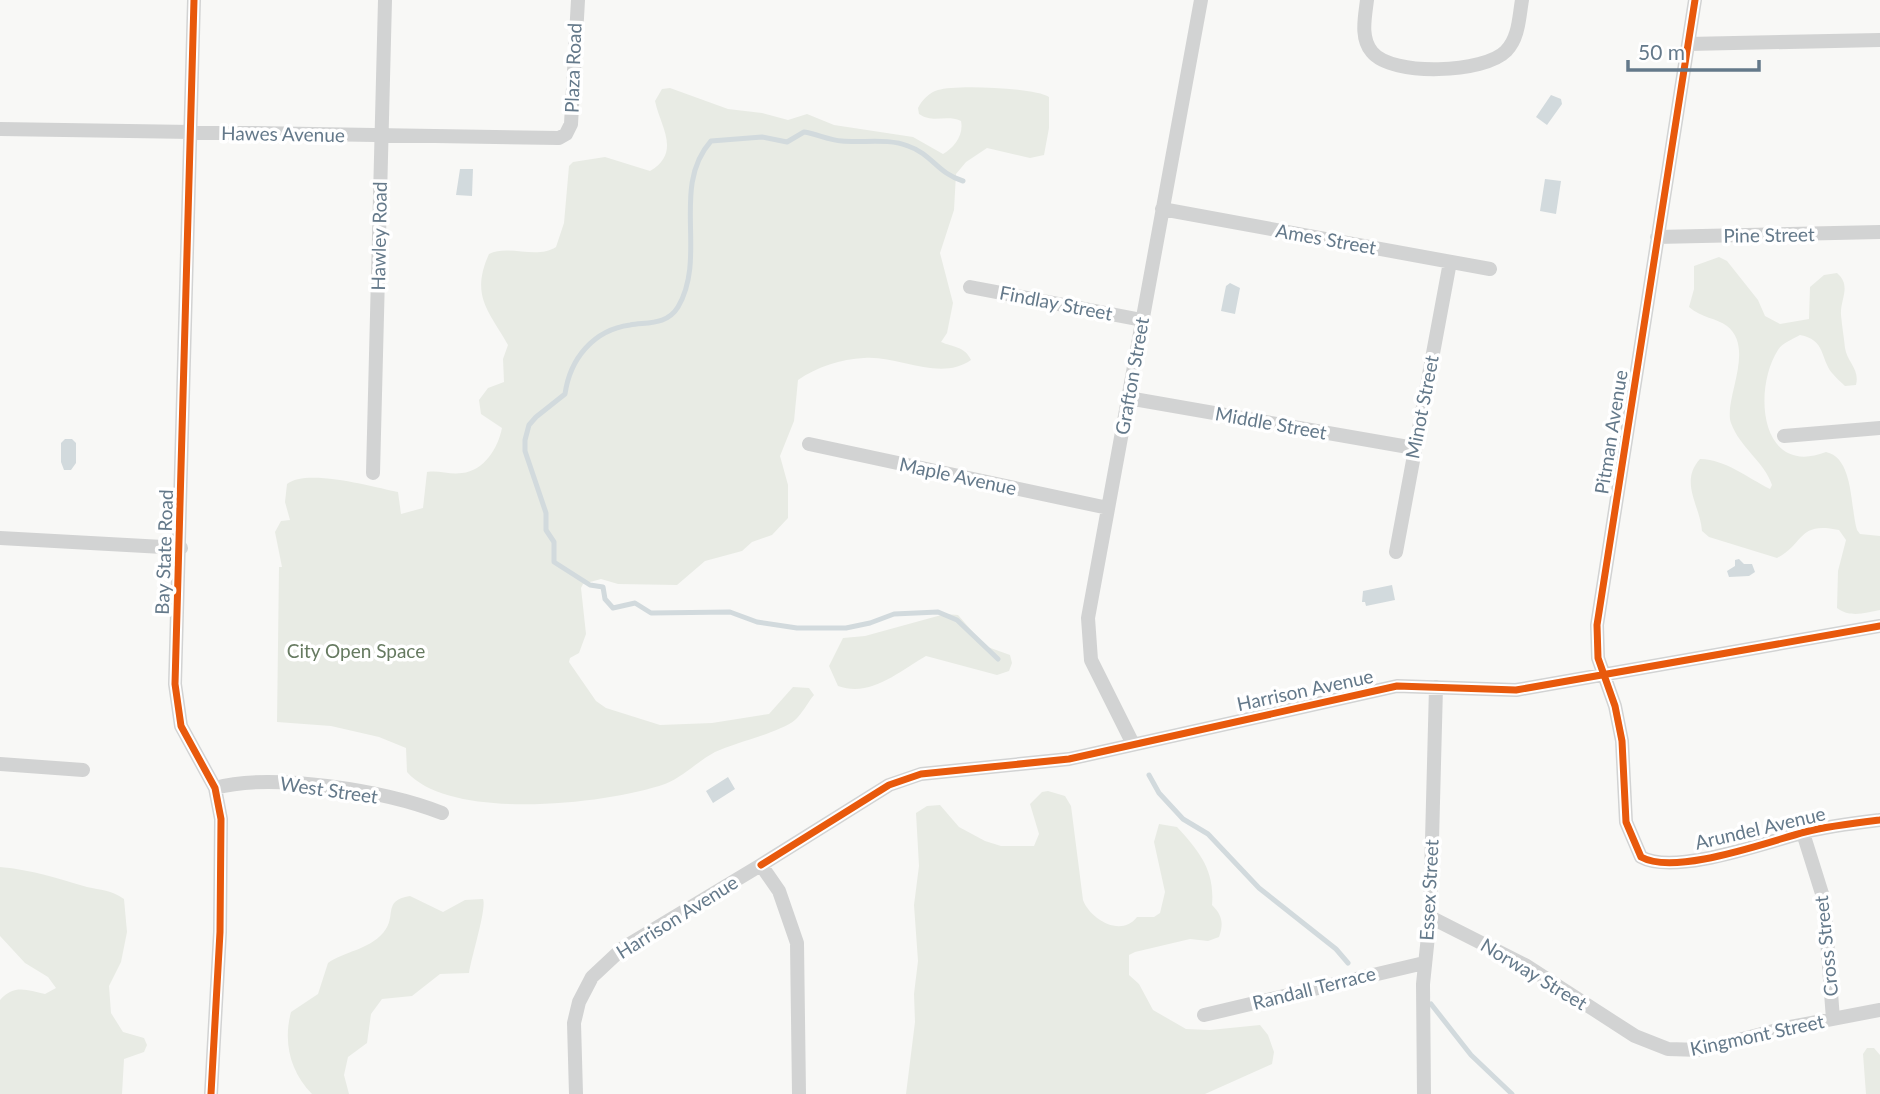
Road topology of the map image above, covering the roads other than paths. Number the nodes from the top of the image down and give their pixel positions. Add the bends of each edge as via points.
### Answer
1 (194, 0) edge
2 (385, 0) edge
3 (578, 0) edge
4 (1200, 0) edge
5 (1367, 0) edge
6 (1522, 0) edge
7 (1695, 0) edge
8 (1880, 40) edge
9 (1688, 44) junction
10 (0, 128) edge
11 (191, 132) junction
12 (566, 134) joint
13 (381, 136) junction
14 (1162, 209) junction
15 (1880, 232) edge
16 (1657, 237) junction
17 (1450, 262) junction
18 (1490, 269) dead end
19 (970, 287) dead end
20 (1142, 320) junction
21 (1128, 398) junction
22 (1880, 428) edge
23 (1784, 436) dead end
24 (809, 444) dead end
25 (1414, 448) junction
26 (373, 473) dead end
27 (1108, 508) junction
28 (0, 538) edge
29 (181, 548) junction
30 (1396, 552) dead end
31 (1880, 626) edge
32 (1601, 674) junction
33 (1436, 687) junction
34 (1132, 744) junction
35 (0, 764) edge
36 (83, 770) dead end
37 (215, 788) junction
38 (442, 813) dead end
39 (1880, 820) edge
40 (1803, 833) junction
41 (1646, 860) joint
42 (761, 865) junction
43 (1430, 917) junction
44 (1424, 963) junction
45 (1880, 1010) edge
46 (1204, 1015) dead end
47 (1833, 1019) junction
48 (1635, 1036) joint
49 (211, 1094) edge
50 (576, 1094) edge
51 (799, 1094) edge
52 (1424, 1094) edge

1 - 11 street, Bay State Road
2 - 13 street, Hawley Road
3 - 12 street, Plaza Road via 572,119
4 - 14 street, Grafton Street
5 - 6 street via 1365,37 1376,56 1396,64 1451,69 1477,66 1507,50 1516,33
7 - 9 street, Pitman Avenue
8 - 9 street
9 - 16 street, Pitman Avenue
10 - 11 street, Hawes Avenue
11 - 13 street, Hawes Avenue
11 - 29 street, Bay State Road
12 - 13 street, Hawes Avenue via 552,139
13 - 26 street, Hawley Road
14 - 17 street, Ames Street
14 - 20 street, Grafton Street
15 - 16 street, Pine Street
16 - 32 street, Pitman Avenue via 1598,606 1596,643
17 - 18 street, Ames Street
17 - 25 street, Minot Street
19 - 20 street, Findlay Street
20 - 21 street, Grafton Street
21 - 25 street, Middle Street
21 - 27 street, Grafton Street
22 - 23 street
24 - 27 street, Maple Avenue
25 - 30 street, Minot Street
27 - 34 street, Grafton Street via 1088,618 1088,642 1091,660
28 - 29 street
29 - 37 street, Bay State Road via 177,709 187,740
31 - 32 street, Harrison Avenue
32 - 33 street, Harrison Avenue via 1505,691
32 - 41 street, Pitman Avenue via 1619,724 1626,822 1638,855
33 - 34 street, Harrison Avenue via 1398,686 1357,693
33 - 43 street, Essex Street
34 - 42 street, Harrison Avenue via 1069,760 910,777 889,785
35 - 36 street
37 - 38 street, West Street via 252,780 388,798
37 - 49 street, Bay State Road via 222,855
39 - 40 street, Arundel Avenue
40 - 41 street, Arundel Avenue via 1717,856 1673,862
40 - 47 street, Cross Street via 1824,900
42 - 50 street, Harrison Avenue via 623,948 592,977 574,1023
42 - 51 street via 779,891 797,943
43 - 44 street, Essex Street
43 - 48 street, Norway Street via 1525,965
44 - 46 street, Randall Terrace
44 - 52 street, Essex Street
45 - 47 street, Kingmont Street
47 - 48 street, Kingmont Street via 1694,1051 1668,1049

